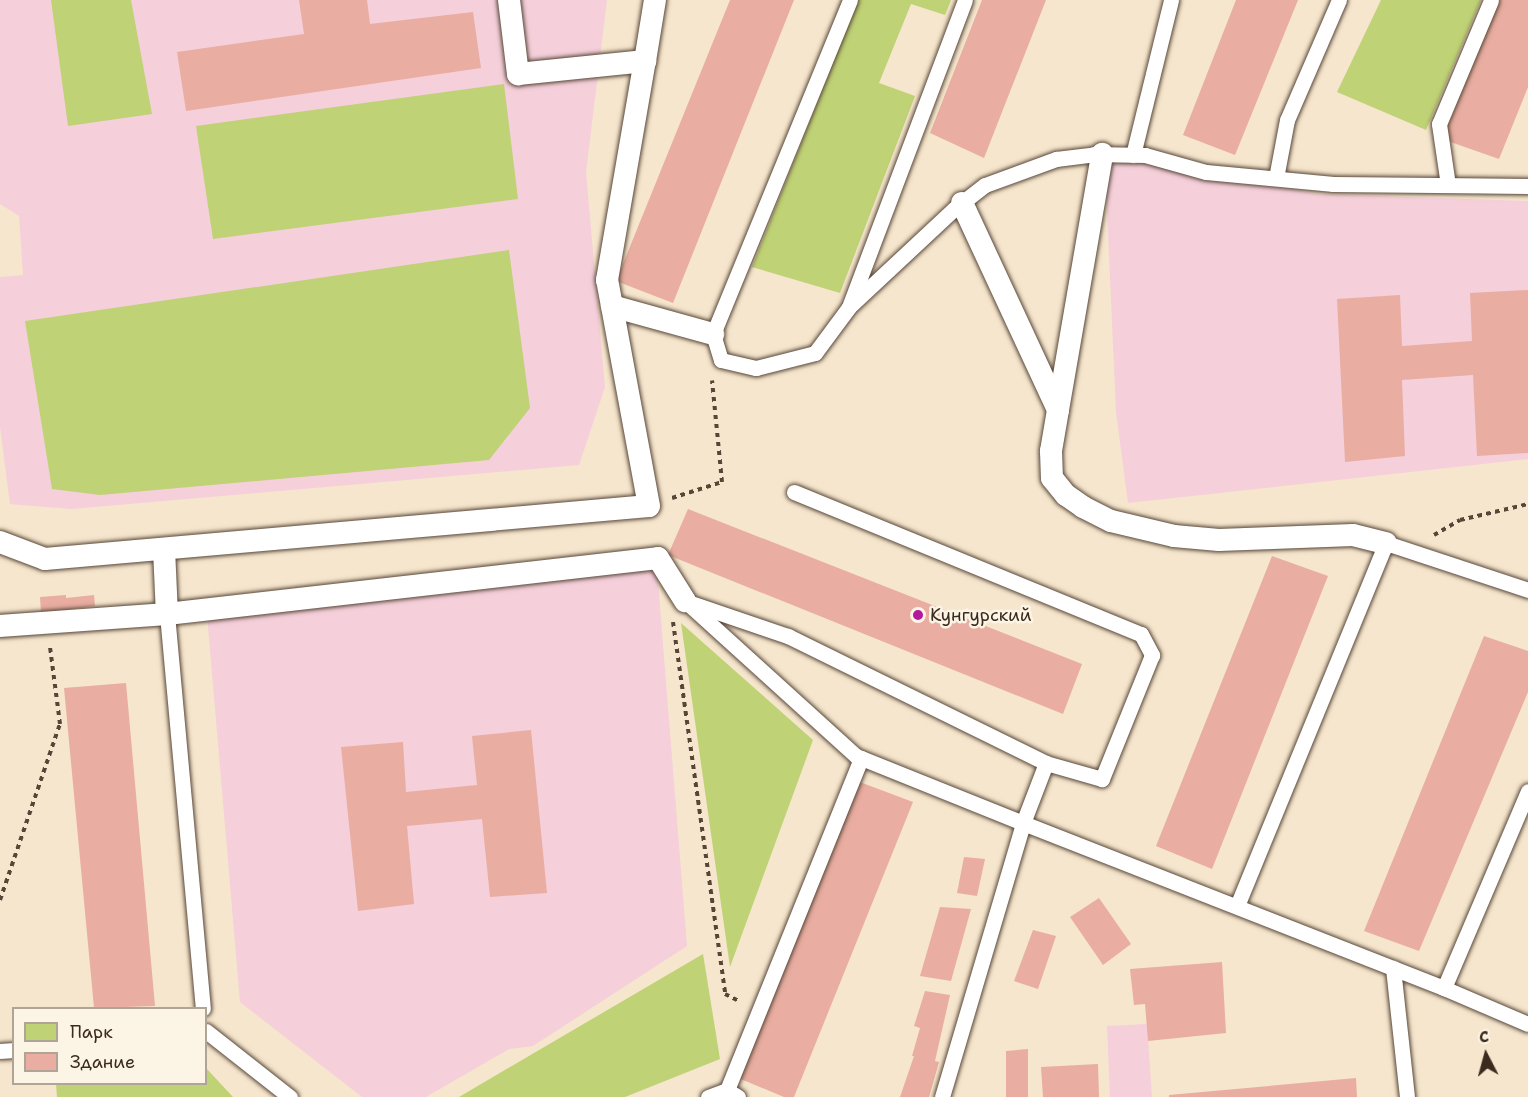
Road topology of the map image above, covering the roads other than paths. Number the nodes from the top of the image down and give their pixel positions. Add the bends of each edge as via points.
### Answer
1 (509, 0) edge
2 (655, 0) edge
3 (850, 0) edge
4 (965, 0) edge
5 (1171, 0) edge
6 (1339, 0) edge
7 (1491, 0) edge
8 (645, 61) junction
9 (1102, 154) junction
10 (1133, 155) junction
11 (1275, 178) junction
12 (1448, 185) junction
13 (1528, 186) edge
14 (962, 203) junction
15 (612, 306) junction
16 (849, 307) junction
17 (713, 334) junction
18 (1058, 410) junction
19 (794, 492) dead end
20 (0, 542) edge
21 (1396, 546) junction
22 (164, 549) junction
23 (1528, 590) edge
24 (679, 610) junction
25 (167, 614) junction
26 (0, 626) edge
27 (861, 758) junction
28 (1046, 764) junction
29 (1528, 791) edge
30 (1023, 823) junction
31 (1237, 906) junction
32 (1393, 968) junction
33 (1444, 988) junction
34 (203, 1007) edge
35 (1528, 1024) edge
36 (207, 1032) edge
37 (733, 1094) edge
38 (290, 1097) edge
39 (708, 1097) edge
40 (942, 1097) edge
41 (1407, 1097) edge

1 - 8 street via 518,74
2 - 8 street
3 - 17 lane
4 - 16 lane
5 - 10 lane
6 - 11 lane via 1287,120
7 - 12 lane via 1439,124
8 - 15 street via 607,280
9 - 10 lane
9 - 14 lane via 1056,159 1021,170 985,185
9 - 18 street
10 - 11 lane via 1206,171
11 - 12 lane via 1333,184
12 - 13 lane
14 - 16 lane
14 - 18 street
15 - 17 street
15 - 22 street via 649,506
16 - 17 lane via 815,353 756,368 721,360
18 - 21 street via 1052,478 1066,495 1110,521 1174,536 1219,540 1353,535
19 - 28 lane via 1141,633 1152,655 1102,779
20 - 22 street via 45,559
21 - 23 lane
21 - 31 lane
22 - 25 street
24 - 25 street via 658,558
24 - 27 lane
24 - 28 lane via 788,636
25 - 26 street
25 - 34 lane
27 - 30 lane
27 - 37 lane via 758,1011
28 - 30 lane
29 - 33 lane
30 - 31 lane
30 - 40 lane
31 - 32 lane
32 - 33 lane
32 - 41 lane
33 - 35 lane
36 - 38 lane
37 - 39 lane

